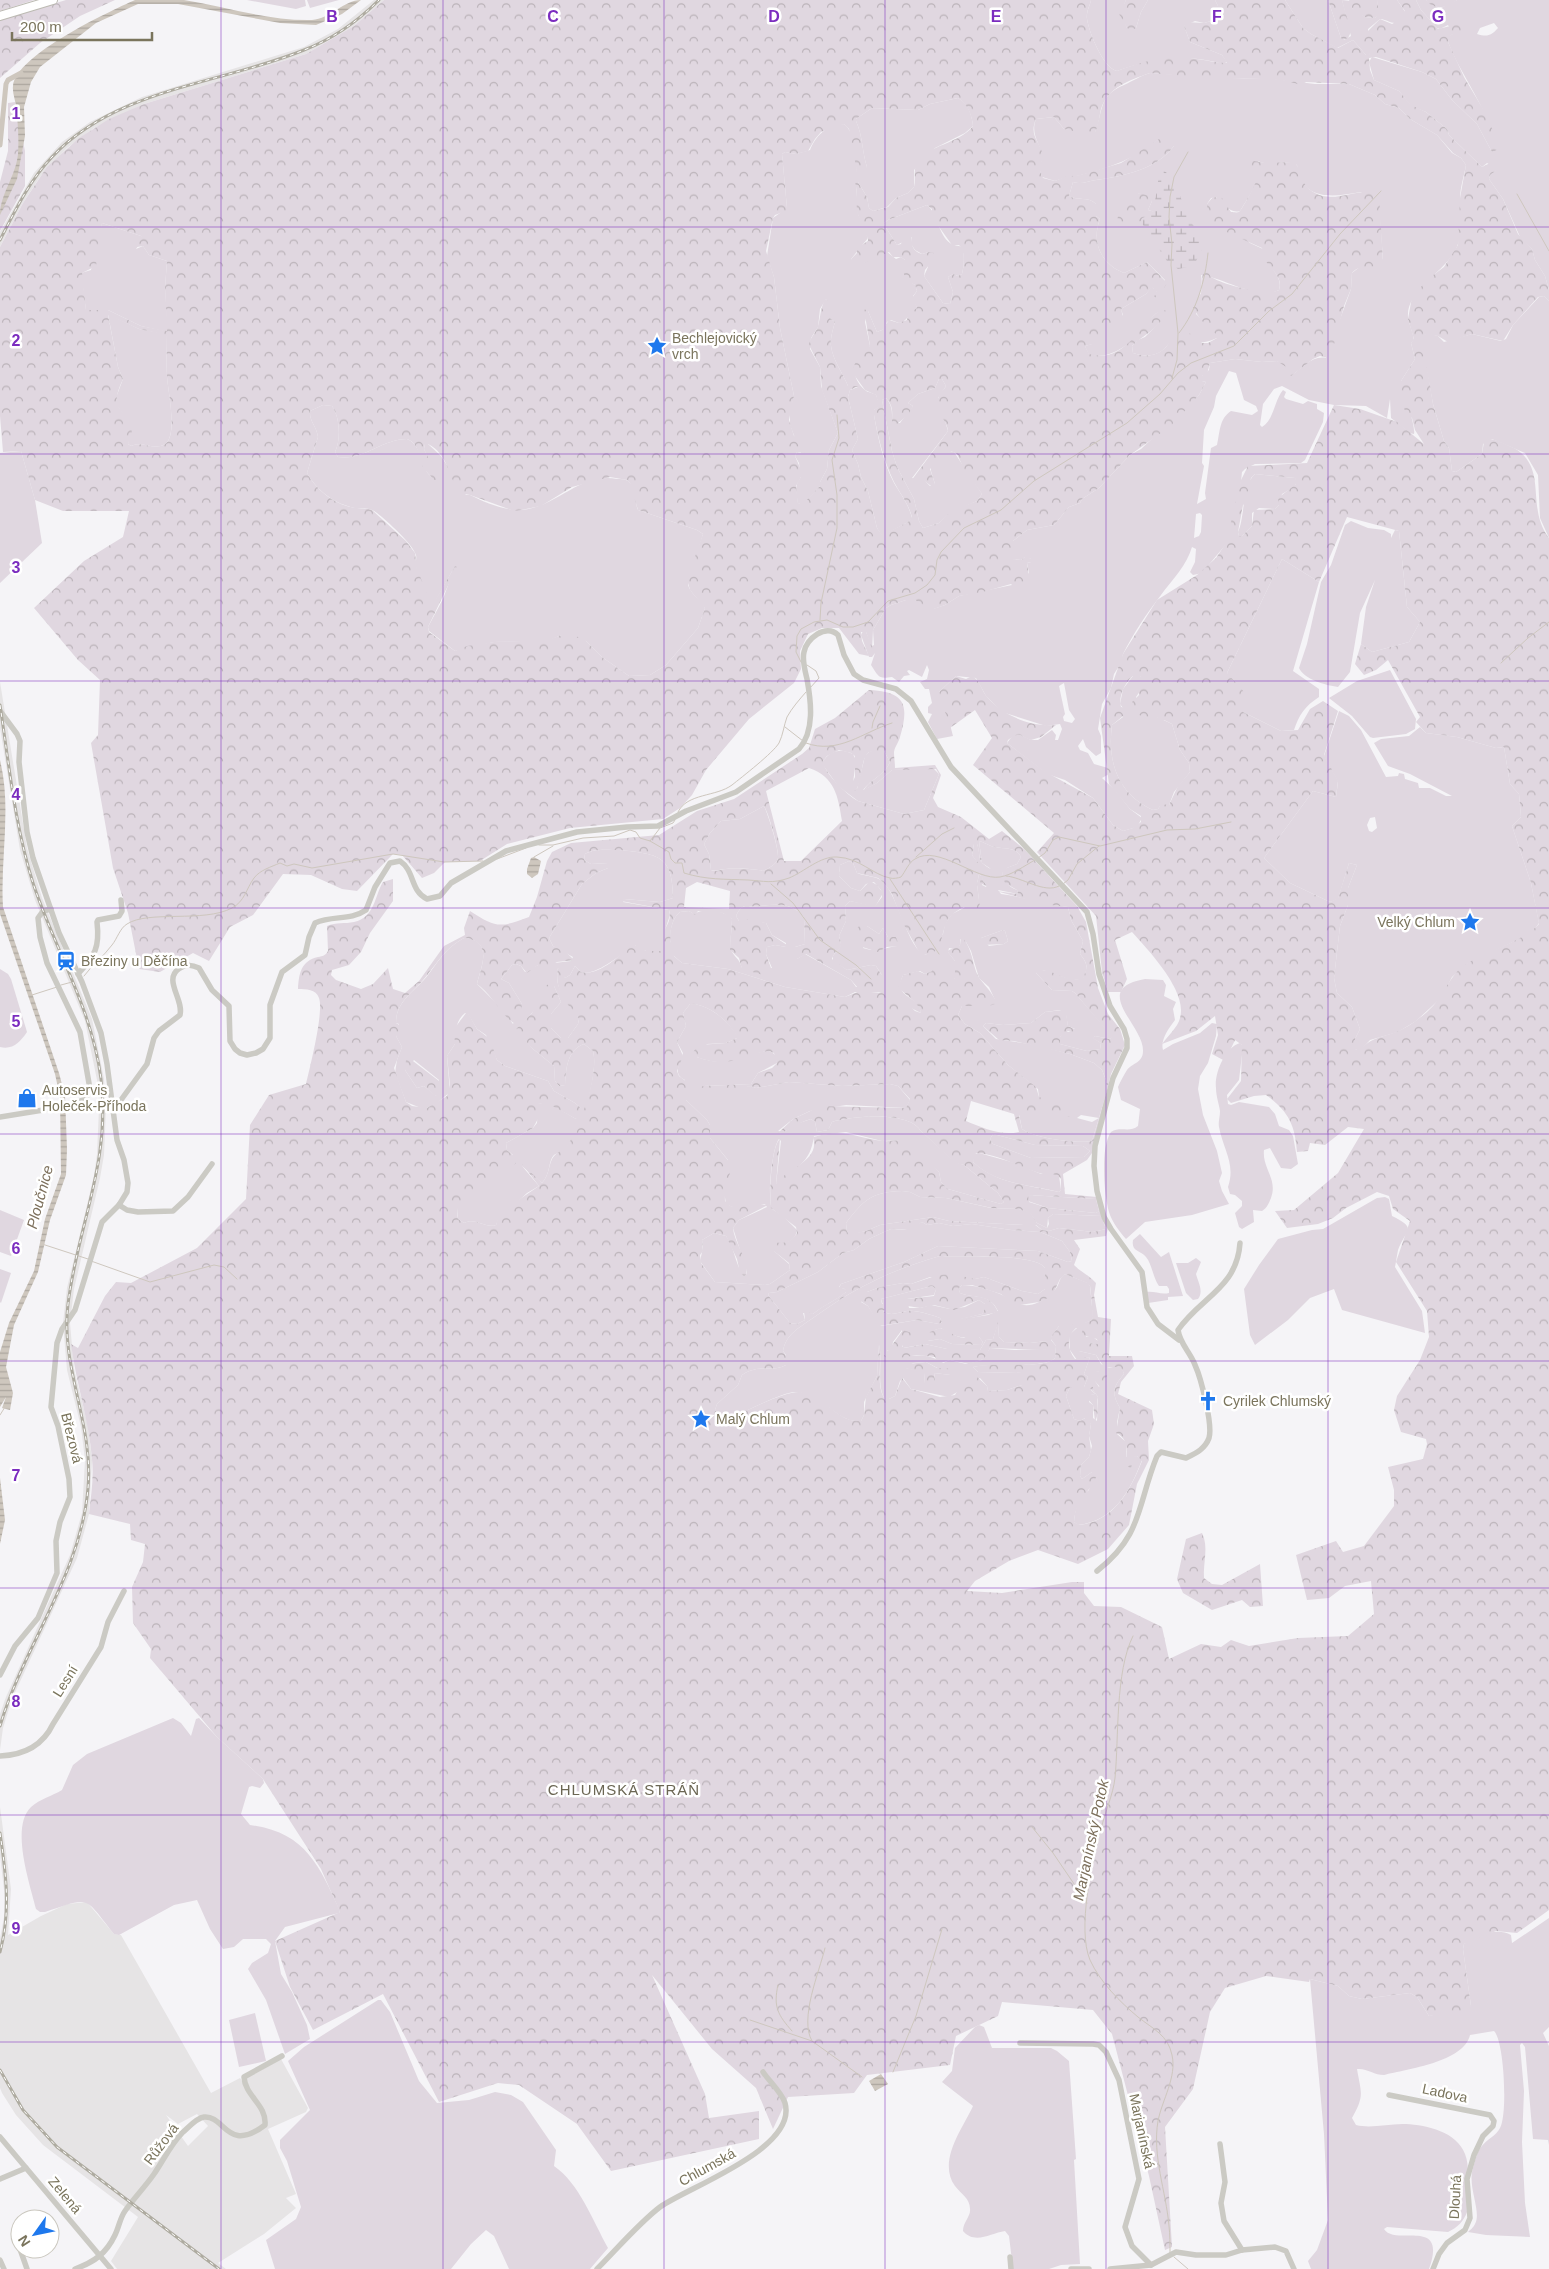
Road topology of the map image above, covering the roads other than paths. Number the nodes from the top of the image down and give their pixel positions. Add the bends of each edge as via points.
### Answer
1 (53, 0) edge
2 (0, 16) edge
3 (0, 711) edge
4 (121, 900) dead end
5 (50, 909) junction
6 (78, 974) junction
7 (113, 1111) junction
8 (0, 1117) edge
9 (212, 1164) dead end
10 (119, 1205) junction
11 (1240, 1243) dead end
12 (1178, 1330) junction
13 (1169, 1334) junction
14 (1179, 1340) junction
15 (1097, 1571) dead end
16 (124, 1591) dead end
17 (0, 1675) edge
18 (0, 1756) edge
19 (1020, 2042) dead end
20 (282, 2056) dead end
21 (763, 2072) dead end
22 (1389, 2094) dead end
23 (1494, 2121) joint
24 (0, 2136) edge
25 (1220, 2144) dead end
26 (26, 2168) junction
27 (0, 2179) edge
28 (1242, 2250) junction
29 (101, 2257) junction
30 (1010, 2258) dead end
31 (0, 2260) edge
32 (1150, 2265) junction
33 (4, 2269) edge
34 (75, 2269) edge
35 (111, 2269) edge
36 (597, 2269) edge
37 (1011, 2269) edge
38 (1071, 2269) edge
39 (1089, 2269) edge
40 (1110, 2269) edge
41 (1294, 2269) edge
42 (1433, 2269) edge

1 - 2 main road
3 - 5 street via 20,741 19,762 27,832
4 - 6 street via 119,916 98,920 99,942
5 - 6 street
5 - 8 street via 40,914 38,927 42,947 80,1032 90,1089 86,1098 74,1105
6 - 7 street via 101,1033
7 - 10 street via 117,1140 128,1175 126,1192
7 - 13 street via 148,1064 154,1038 180,1015 173,978 182,967 199,968 212,990 229,1006 230,1041 235,1048 240,1053 256,1053 267,1045 270,1038 270,1005 282,972 306,956 315,923 327,918 350,917 366,910 374,887 390,863 400,861 406,865 416,891 422,897 432,899 458,879 506,851 577,832 658,826 686,811 736,792 799,749 806,739 810,708 803,654 810,639 828,630 838,635 848,666 854,674 863,680 896,689 911,701 950,767 1087,912 1099,974 1110,1006 1127,1039 1127,1048 1113,1078 1095,1146 1097,1191 1110,1229 1142,1272 1147,1307
9 - 10 street via 188,1197 173,1211 138,1212
10 - 17 street, Březová via 102,1222 75,1310 57,1343 51,1407 58,1426 70,1497 56,1541 57,1573 38,1618 14,1646
11 - 12 street via 1236,1268 1188,1315
12 - 13 street
12 - 14 street
13 - 14 street
14 - 15 street via 1195,1364 1200,1380 1210,1425 1209,1437 1203,1448 1186,1458 1161,1452 1157,1456 1129,1537 1119,1552
16 - 18 street, Lesní via 110,1618 101,1647 48,1735 25,1751
19 - 32 street, Marjanínská via 1099,2045 1106,2052 1119,2080 1139,2178 1125,2227 1132,2246
20 - 29 street, Růžová via 244,2077 247,2090 265,2118 264,2125 250,2134 237,2136 213,2119 199,2119 180,2136 124,2212
21 - 36 street, Chlumská via 785,2103 778,2134 755,2154 660,2207
22 - 23 street, Ladova via 1490,2115
23 - 42 street, Dlouhá via 1474,2155 1467,2179 1470,2218 1465,2230 1446,2244
24 - 26 street, Zelená
25 - 28 street via 1225,2182 1221,2203 1224,2221
26 - 27 street
26 - 29 street, Zelená
28 - 32 street via 1226,2255 1176,2252
28 - 41 street via 1275,2247 1286,2251
29 - 34 street
29 - 35 street, Zelená
30 - 37 street
31 - 33 street
32 - 40 street
38 - 39 street

